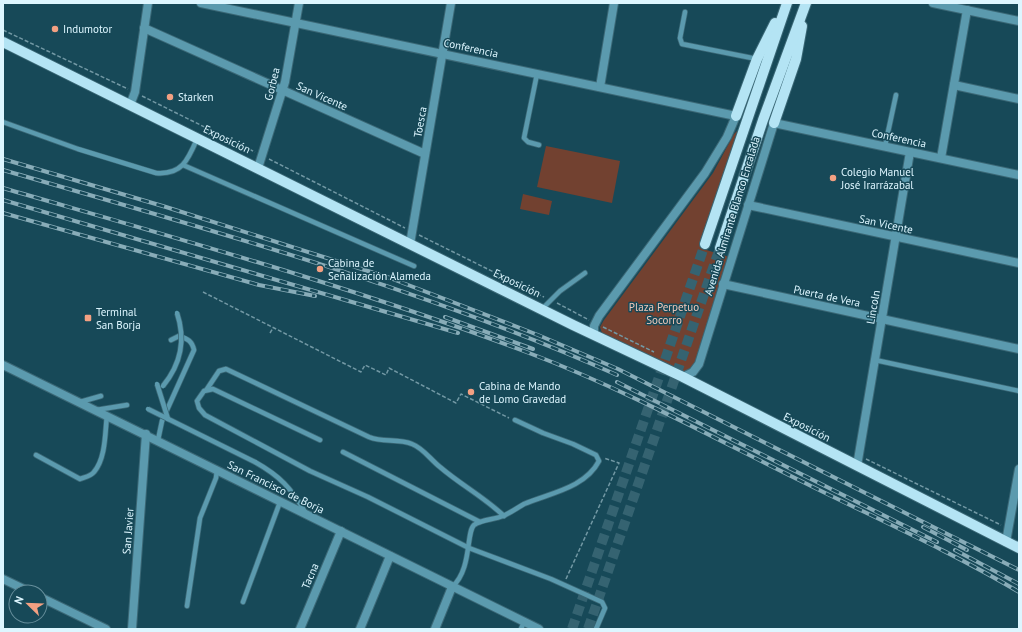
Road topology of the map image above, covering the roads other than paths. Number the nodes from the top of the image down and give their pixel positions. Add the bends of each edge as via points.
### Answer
1 (148, 3) edge
2 (201, 3) edge
3 (299, 3) edge
4 (451, 3) edge
5 (614, 3) edge
6 (935, 3) edge
7 (785, 6) edge
8 (805, 7) edge
9 (967, 10) junction
10 (685, 12) dead end
11 (1019, 21) edge
12 (296, 23) junction
13 (144, 28) junction
14 (3, 42) edge
15 (442, 53) junction
16 (757, 59) junction
17 (537, 74) junction
18 (954, 85) junction
19 (600, 87) junction
20 (283, 91) junction
21 (896, 95) dead end
22 (1019, 99) edge
23 (130, 105) junction
24 (736, 116) junction
25 (3, 122) edge
26 (774, 123) junction
27 (197, 138) junction
28 (539, 145) dead end
29 (885, 146) junction
30 (910, 152) junction
31 (425, 154) junction
32 (941, 158) junction
33 (183, 165) junction
34 (258, 168) junction
35 (1019, 175) edge
36 (748, 205) junction
37 (895, 237) junction
38 (410, 244) junction
39 (705, 244) tunnel mouth
40 (720, 248) tunnel mouth
41 (1019, 263) edge
42 (414, 266) dead end
43 (584, 273) dead end
44 (723, 284) junction
45 (542, 309) junction
46 (177, 313) dead end
47 (882, 319) junction
48 (594, 335) junction
49 (171, 340) dead end
50 (1019, 349) edge
51 (875, 360) junction
52 (3, 365) edge
53 (683, 377) junction
54 (157, 384) dead end
55 (163, 386) dead end
56 (207, 389) junction
57 (1019, 391) edge
58 (101, 396) dead end
59 (80, 402) junction
60 (127, 405) dead end
61 (148, 409) dead end
62 (96, 410) junction
63 (107, 416) junction
64 (168, 419) junction
65 (515, 420) road end
66 (146, 434) junction
67 (158, 440) junction
68 (320, 440) dead end
69 (343, 452) dead end
70 (36, 456) dead end
71 (857, 466) junction
72 (1019, 469) edge
73 (217, 470) junction
74 (280, 502) junction
75 (306, 514) junction
76 (504, 516) junction
77 (480, 522) junction
78 (341, 531) junction
79 (1006, 542) junction
80 (470, 548) junction
81 (1019, 548) edge
82 (390, 556) junction
83 (3, 579) edge
84 (13, 584) edge
85 (452, 587) junction
86 (48, 601) edge
87 (243, 602) dead end
88 (187, 606) dead end
89 (522, 625) edge
90 (106, 629) edge
91 (132, 629) edge
92 (300, 629) edge
93 (360, 629) edge
94 (435, 629) edge
95 (539, 629) edge
96 (596, 629) edge

1 - 13 street
2 - 12 street, Conferencia
3 - 12 street, Gorbea
4 - 15 street, Toesca
5 - 19 street
6 - 9 street
7 - 16 main road
7 - 39 main road, Avenida Almirante Blanco Encalada
8 - 26 main road via 796,59
8 - 40 main road, Avenida Almirante Blanco Encalada
9 - 11 street
9 - 18 street
10 - 16 lane via 680,38 682,44
12 - 15 street, Conferencia
12 - 20 street, Gorbea
13 - 20 street, San Vicente
13 - 23 street
14 - 23 main road, Exposición
15 - 17 street, Conferencia
15 - 31 street, Toesca
16 - 24 main road
17 - 19 street, Conferencia
17 - 28 lane via 524,138
18 - 22 street
18 - 32 street
19 - 24 street, Conferencia
20 - 31 street, San Vicente
20 - 34 street, Gorbea
21 - 29 lane
23 - 27 main road, Exposición
24 - 48 street via 727,138 705,173 595,322
25 - 33 lane via 72,148 156,173 172,172
26 - 29 street, Conferencia
26 - 36 street, Avenida Almirante Blanco Encalada
27 - 33 lane
27 - 34 main road, Exposición
29 - 30 street, Conferencia
30 - 32 street, Conferencia
30 - 37 street, Lincoln
31 - 38 street, Toesca
32 - 35 street, Conferencia
33 - 42 lane
34 - 38 main road, Exposición
36 - 37 street, San Vicente
36 - 44 street, Avenida Almirante Blanco Encalada
37 - 41 street, San Vicente
37 - 47 street, Lincoln
38 - 45 main road, Exposición
43 - 45 lane
44 - 47 street, Puerta de Vera
44 - 53 street, Avenida Almirante Blanco Encalada via 699,364 693,372
45 - 48 main road, Exposición
46 - 55 lane, bridge via 182,332 181,352 174,370
47 - 50 street, Puerta de Vera
47 - 51 street, Lincoln
48 - 53 main road, Exposición
49 - 67 lane via 179,336 189,340 194,350 162,421
51 - 57 lane
51 - 71 street, Lincoln
52 - 59 street, San Francisco de Borja
53 - 71 main road, Exposición
54 - 64 lane, bridge
56 - 68 lane via 216,390
56 - 76 lane via 219,371 226,368 369,437 380,441 411,443
56 - 80 lane via 201,393 197,401 205,415 310,471
58 - 59 lane
59 - 62 street, San Francisco de Borja
60 - 62 lane
61 - 64 lane, bridge
62 - 63 street, San Francisco de Borja
63 - 66 street, San Francisco de Borja
63 - 70 lane via 101,458 90,476 80,478
64 - 75 lane, bridge via 255,462 280,478 293,492
65 - 76 lane via 574,444 598,457 599,461 584,479 524,504
66 - 67 street, San Francisco de Borja
66 - 91 street, San Javier
67 - 73 street, San Francisco de Borja
69 - 77 lane
71 - 79 main road, Exposición
72 - 79 street
73 - 74 street, San Francisco de Borja
73 - 88 lane via 200,518
74 - 75 street, San Francisco de Borja
74 - 87 lane
75 - 78 street, San Francisco de Borja
76 - 77 lane
77 - 80 lane via 470,531
78 - 82 street, San Francisco de Borja
78 - 92 street, Tacna
79 - 81 main road, Exposición
80 - 85 lane via 463,573
80 - 96 lane via 564,585 604,604 605,610
82 - 85 street, San Francisco de Borja
82 - 93 street
83 - 84 street
85 - 89 street, San Francisco de Borja
85 - 94 street
86 - 90 street
89 - 95 street, San Francisco de Borja

